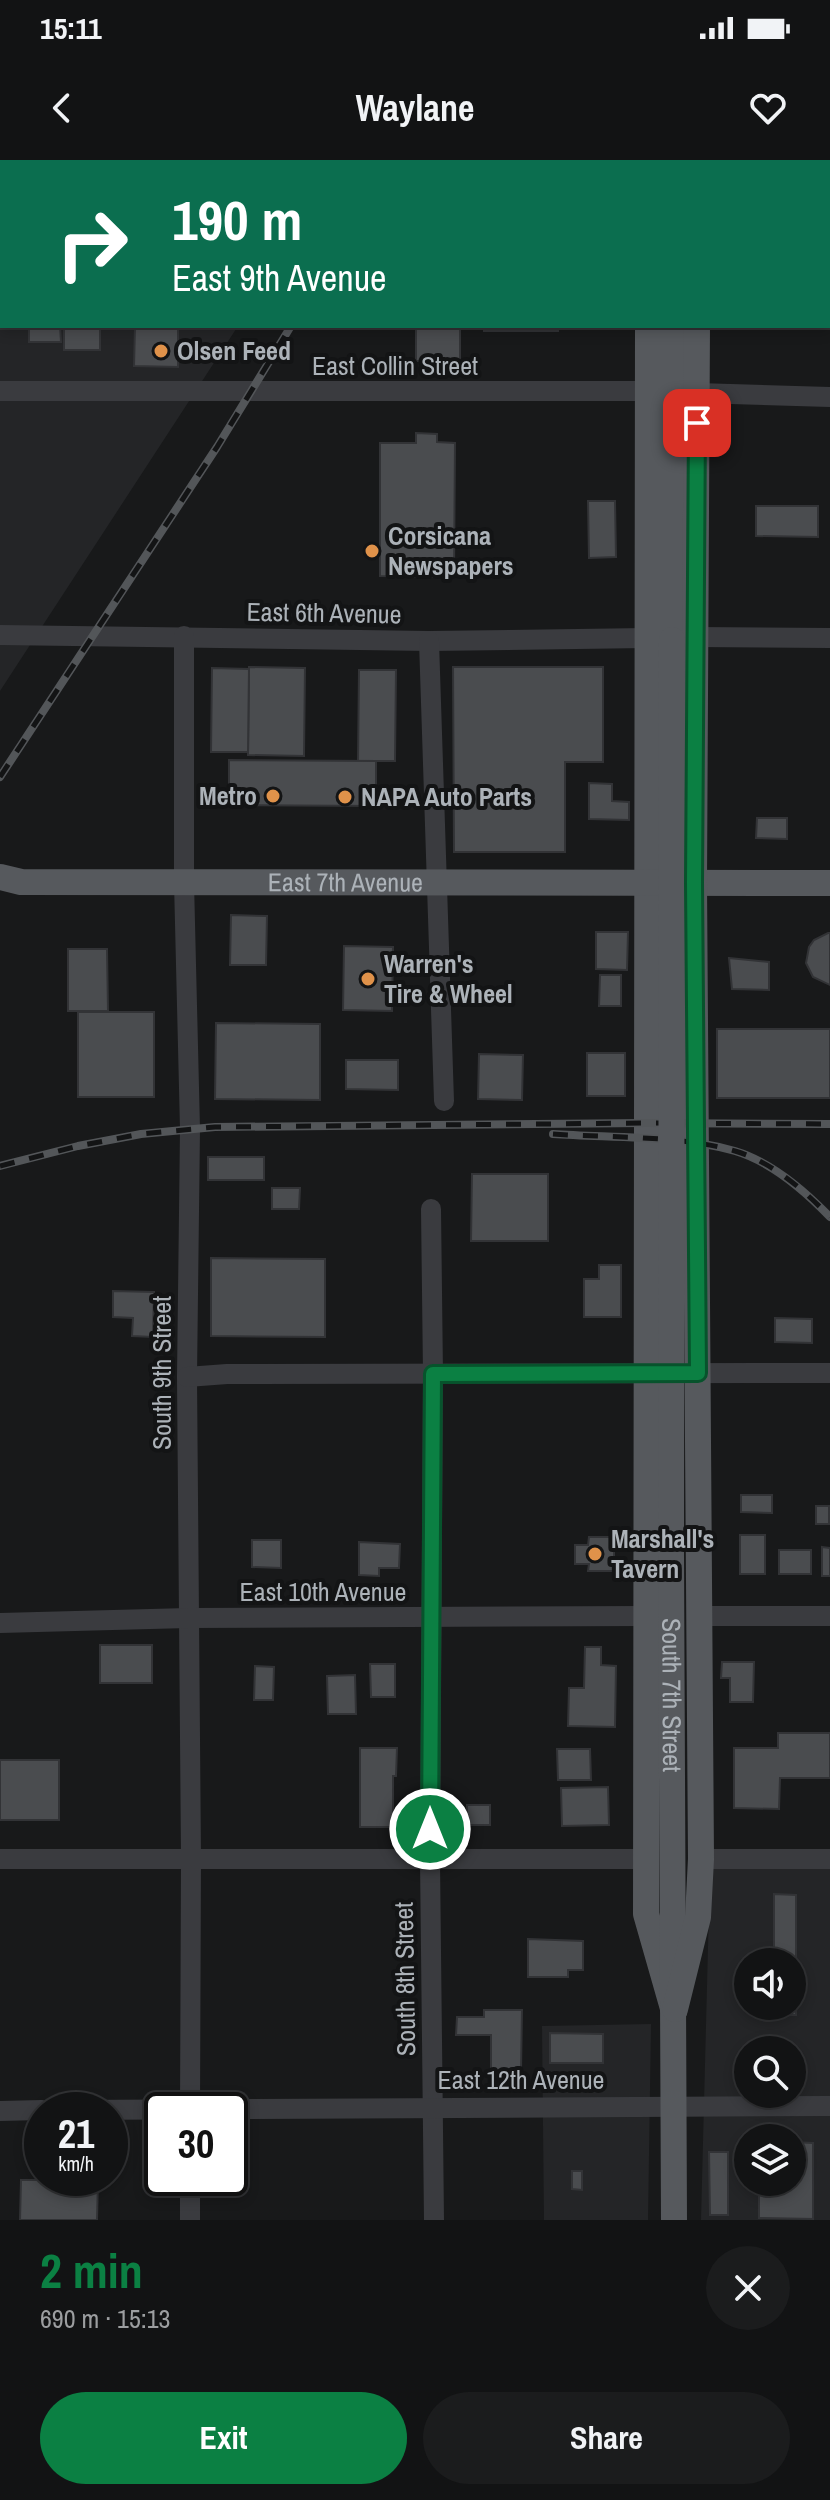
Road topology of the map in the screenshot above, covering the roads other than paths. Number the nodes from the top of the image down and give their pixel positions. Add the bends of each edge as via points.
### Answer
1 (648, 328) edge
2 (672, 328) edge
3 (697, 328) edge
4 (0, 391) edge
5 (646, 391) junction
6 (697, 393) junction
7 (830, 397) edge
8 (0, 635) edge
9 (184, 636) junction
10 (671, 638) junction
11 (830, 638) edge
12 (429, 641) junction
13 (7, 882) edge
14 (184, 882) junction
15 (437, 883) junction
16 (670, 883) junction
17 (830, 883) edge
18 (444, 1101) dead end
19 (431, 1209) dead end
20 (646, 1373) junction
21 (698, 1373) junction
22 (830, 1373) edge
23 (433, 1374) junction
24 (187, 1377) junction
25 (646, 1616) junction
26 (699, 1616) junction
27 (830, 1616) edge
28 (430, 1617) junction
29 (188, 1618) junction
30 (0, 1623) edge
31 (191, 1858) junction
32 (0, 1859) edge
33 (645, 1859) junction
34 (701, 1859) junction
35 (830, 1859) edge
36 (430, 1860) junction
37 (674, 2012) junction
38 (190, 2092) edge
39 (675, 2106) junction
40 (830, 2106) edge
41 (433, 2107) junction
42 (248, 2109) edge
43 (24, 2110) edge
44 (0, 2111) edge
45 (190, 2196) edge
46 (190, 2220) edge
47 (434, 2220) edge
48 (674, 2220) edge

1 - 5 main road
2 - 10 main road
3 - 6 main road
4 - 5 street, East Collin Street
5 - 10 main road
6 - 7 street
6 - 10 main road
8 - 9 street, East 6th Avenue
9 - 12 street, East 6th Avenue
9 - 14 street, South 9th Street
10 - 11 street, East 6th Avenue
10 - 12 street, East 6th Avenue
10 - 16 main road
10 - 16 main road
10 - 37 main road, South 7th Street, bridge
12 - 15 street
13 - 14 main road, East 7th Avenue
14 - 15 main road, East 7th Avenue
14 - 24 street, South 9th Street via 190,1129
15 - 16 main road, East 7th Avenue
15 - 18 street
16 - 17 main road, East 7th Avenue
16 - 20 main road
16 - 21 main road
19 - 23 street, South 8th Street
20 - 21 street
20 - 23 street
20 - 25 main road
21 - 22 street
21 - 26 main road
23 - 24 street
23 - 28 street, South 8th Street
24 - 29 street, South 9th Street
25 - 28 street, East 10th Avenue
25 - 33 main road
26 - 27 street
26 - 34 main road
28 - 29 street, East 10th Avenue
28 - 36 street, South 8th Street
29 - 30 street, East 10th Avenue
29 - 31 street, South 9th Street
31 - 32 street
31 - 36 street
31 - 38 street, South 9th Street
33 - 36 street
33 - 37 main road via 646,1914
34 - 35 street
34 - 37 main road via 698,1917
36 - 41 street, South 8th Street
37 - 39 main road, South 7th Street
39 - 40 street, East 12th Avenue
39 - 41 street, East 12th Avenue
39 - 48 main road, South 7th Street
41 - 42 street, East 12th Avenue
41 - 47 street, South 8th Street
43 - 44 street
45 - 46 street

